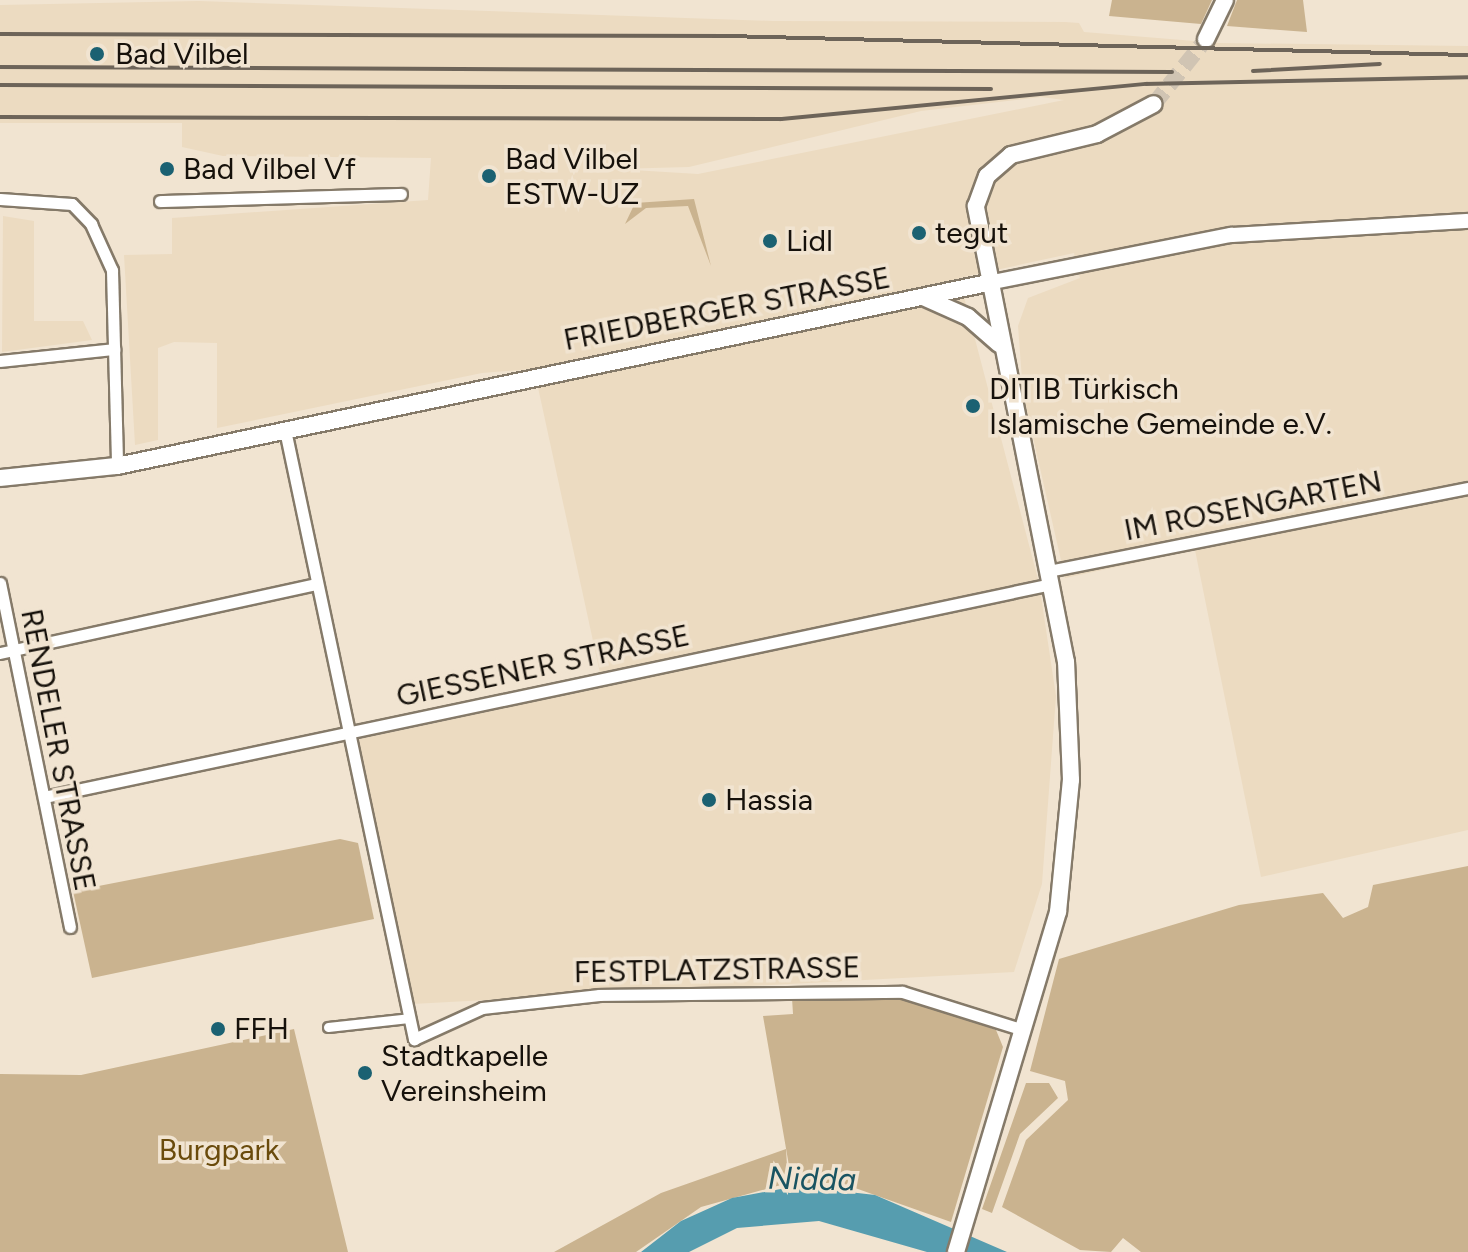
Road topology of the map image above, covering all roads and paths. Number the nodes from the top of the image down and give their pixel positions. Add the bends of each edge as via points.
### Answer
1 (1225, 0) edge
2 (1206, 39) tunnel mouth
3 (1154, 104) tunnel mouth
4 (401, 194) dead end
5 (0, 199) edge
6 (160, 201) dead end
7 (1468, 221) edge
8 (988, 283) junction
9 (923, 297) junction
10 (999, 344) junction
11 (114, 349) junction
12 (0, 361) edge
13 (285, 430) junction
14 (117, 466) junction
15 (0, 478) edge
16 (1468, 488) edge
17 (1050, 577) junction
18 (0, 583) edge
19 (317, 584) junction
20 (14, 650) junction
21 (0, 653) edge
22 (348, 732) junction
23 (44, 797) junction
24 (70, 927) dead end
25 (409, 1018) junction
26 (328, 1027) dead end
27 (1023, 1030) junction
28 (956, 1252) edge

1 - 2 main road
3 - 8 main road via 1097,134 1027,149 995,167 976,206
4 - 6 street
5 - 11 street via 72,204 91,224 112,270
7 - 8 street, FRIEDBERGER STRASSE via 1231,235
8 - 9 main road, FRIEDBERGER STRASSE
8 - 10 main road
9 - 10 main road via 968,317
9 - 13 main road, FRIEDBERGER STRASSE
10 - 17 main road
11 - 12 street
11 - 14 street
13 - 14 main road, FRIEDBERGER STRASSE
13 - 19 street
14 - 15 main road, FRIEDBERGER STRASSE
16 - 17 street, IM ROSENGARTEN
17 - 22 street, GIESSENER STRASSE
17 - 27 main road via 1071,756 1068,845 1052,936
18 - 20 street, RENDELER STRASSE
19 - 20 street
19 - 22 street
20 - 21 street
20 - 23 street, RENDELER STRASSE
22 - 23 street, GIESSENER STRASSE
22 - 25 street
23 - 24 street, RENDELER STRASSE
25 - 26 street
25 - 27 street, FESTPLATZSTRASSE via 414,1039 482,1008 599,995 902,992
27 - 28 main road

